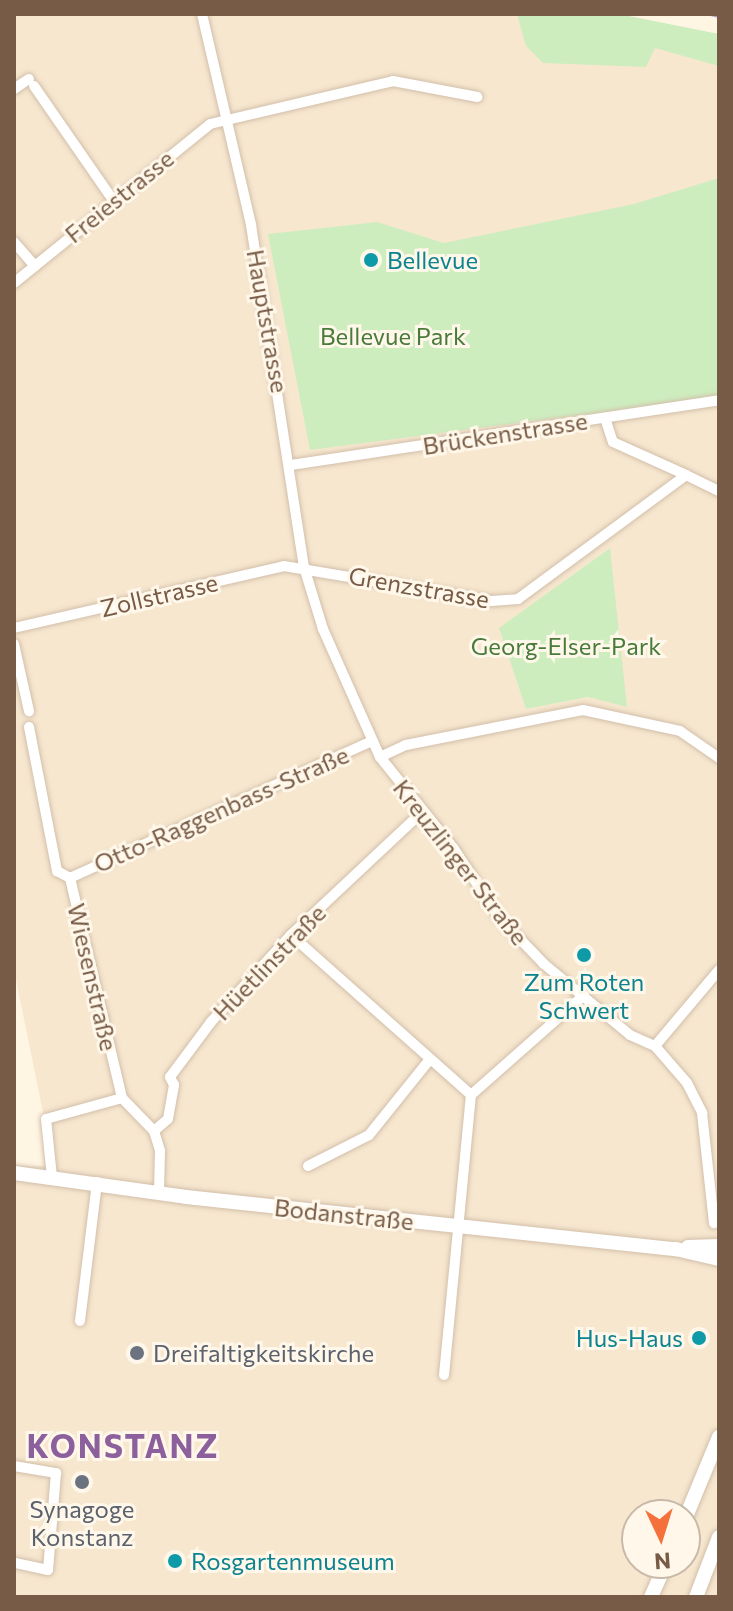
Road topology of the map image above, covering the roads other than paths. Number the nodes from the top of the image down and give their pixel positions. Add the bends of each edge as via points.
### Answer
1 (202, 14) edge
2 (14, 89) edge
3 (478, 97) dead end
4 (229, 117) junction
5 (113, 200) junction
6 (14, 242) edge
7 (35, 266) junction
8 (14, 283) edge
9 (719, 400) edge
10 (605, 418) junction
11 (291, 465) junction
12 (686, 475) junction
13 (719, 491) edge
14 (304, 567) junction
15 (14, 628) edge
16 (323, 629) joint
17 (14, 644) edge
18 (29, 711) dead end
19 (29, 727) dead end
20 (372, 741) junction
21 (380, 757) junction
22 (719, 758) edge
23 (422, 812) junction
24 (70, 878) junction
25 (291, 935) junction
26 (719, 970) edge
27 (584, 995) junction
28 (655, 1046) junction
29 (430, 1059) junction
30 (471, 1095) junction
31 (122, 1098) junction
32 (154, 1131) junction
33 (308, 1166) dead end
34 (14, 1173) edge
35 (52, 1177) junction
36 (97, 1182) junction
37 (159, 1193) junction
38 (714, 1223) dead end
39 (457, 1227) junction
40 (716, 1254) edge
41 (80, 1321) dead end
42 (444, 1375) dead end
43 (719, 1437) edge
44 (14, 1466) edge
45 (693, 1499) edge
46 (719, 1537) edge
47 (14, 1563) edge
48 (696, 1597) edge

1 - 4 street, Hauptstrasse
2 - 5 street via 31,82
3 - 4 street, Freiestrasse via 393,81
4 - 5 street, Freiestrasse via 210,124
4 - 11 street, Hauptstrasse
5 - 7 street, Freiestrasse
6 - 7 street
7 - 8 street, Freiestrasse
9 - 10 street, Brückenstrasse
10 - 11 street, Brückenstrasse
10 - 12 street via 613,442
11 - 14 street, Hauptstrasse
12 - 13 street
12 - 14 street, Grenzstrasse via 518,599 491,601
14 - 15 street, Zollstrasse via 284,566
14 - 16 street, Hauptstrasse
16 - 20 street, Kreuzlinger Straße
17 - 18 street
19 - 24 street, Wiesenstraße via 57,871
20 - 21 street, Kreuzlinger Straße
20 - 24 street, Otto-Raggenbass-Straße
21 - 22 street via 406,745 583,710 670,728 698,740
21 - 23 street, Kreuzlinger Straße
23 - 25 street, Hüetlinstraße
23 - 27 street, Kreuzlinger Straße via 499,917 544,964
24 - 31 street, Wiesenstraße
25 - 29 street
25 - 32 street, Hüetlinstraße via 211,1022 170,1077 174,1085 168,1119
26 - 28 street
27 - 28 street, Kreuzlinger Straße via 644,1045
27 - 30 street
28 - 38 street, Kreuzlinger Straße via 687,1083 702,1113
29 - 30 street
29 - 33 street via 369,1135
30 - 39 street
31 - 32 street
31 - 35 street via 46,1119
32 - 37 street via 160,1151
34 - 35 street, Bodanstraße
35 - 36 street, Bodanstraße
36 - 37 street, Bodanstraße
36 - 41 street
37 - 39 street, Bodanstraße
39 - 40 street, Bodanstraße
39 - 42 street
43 - 45 street
44 - 47 street via 56,1473 48,1570
46 - 48 street

